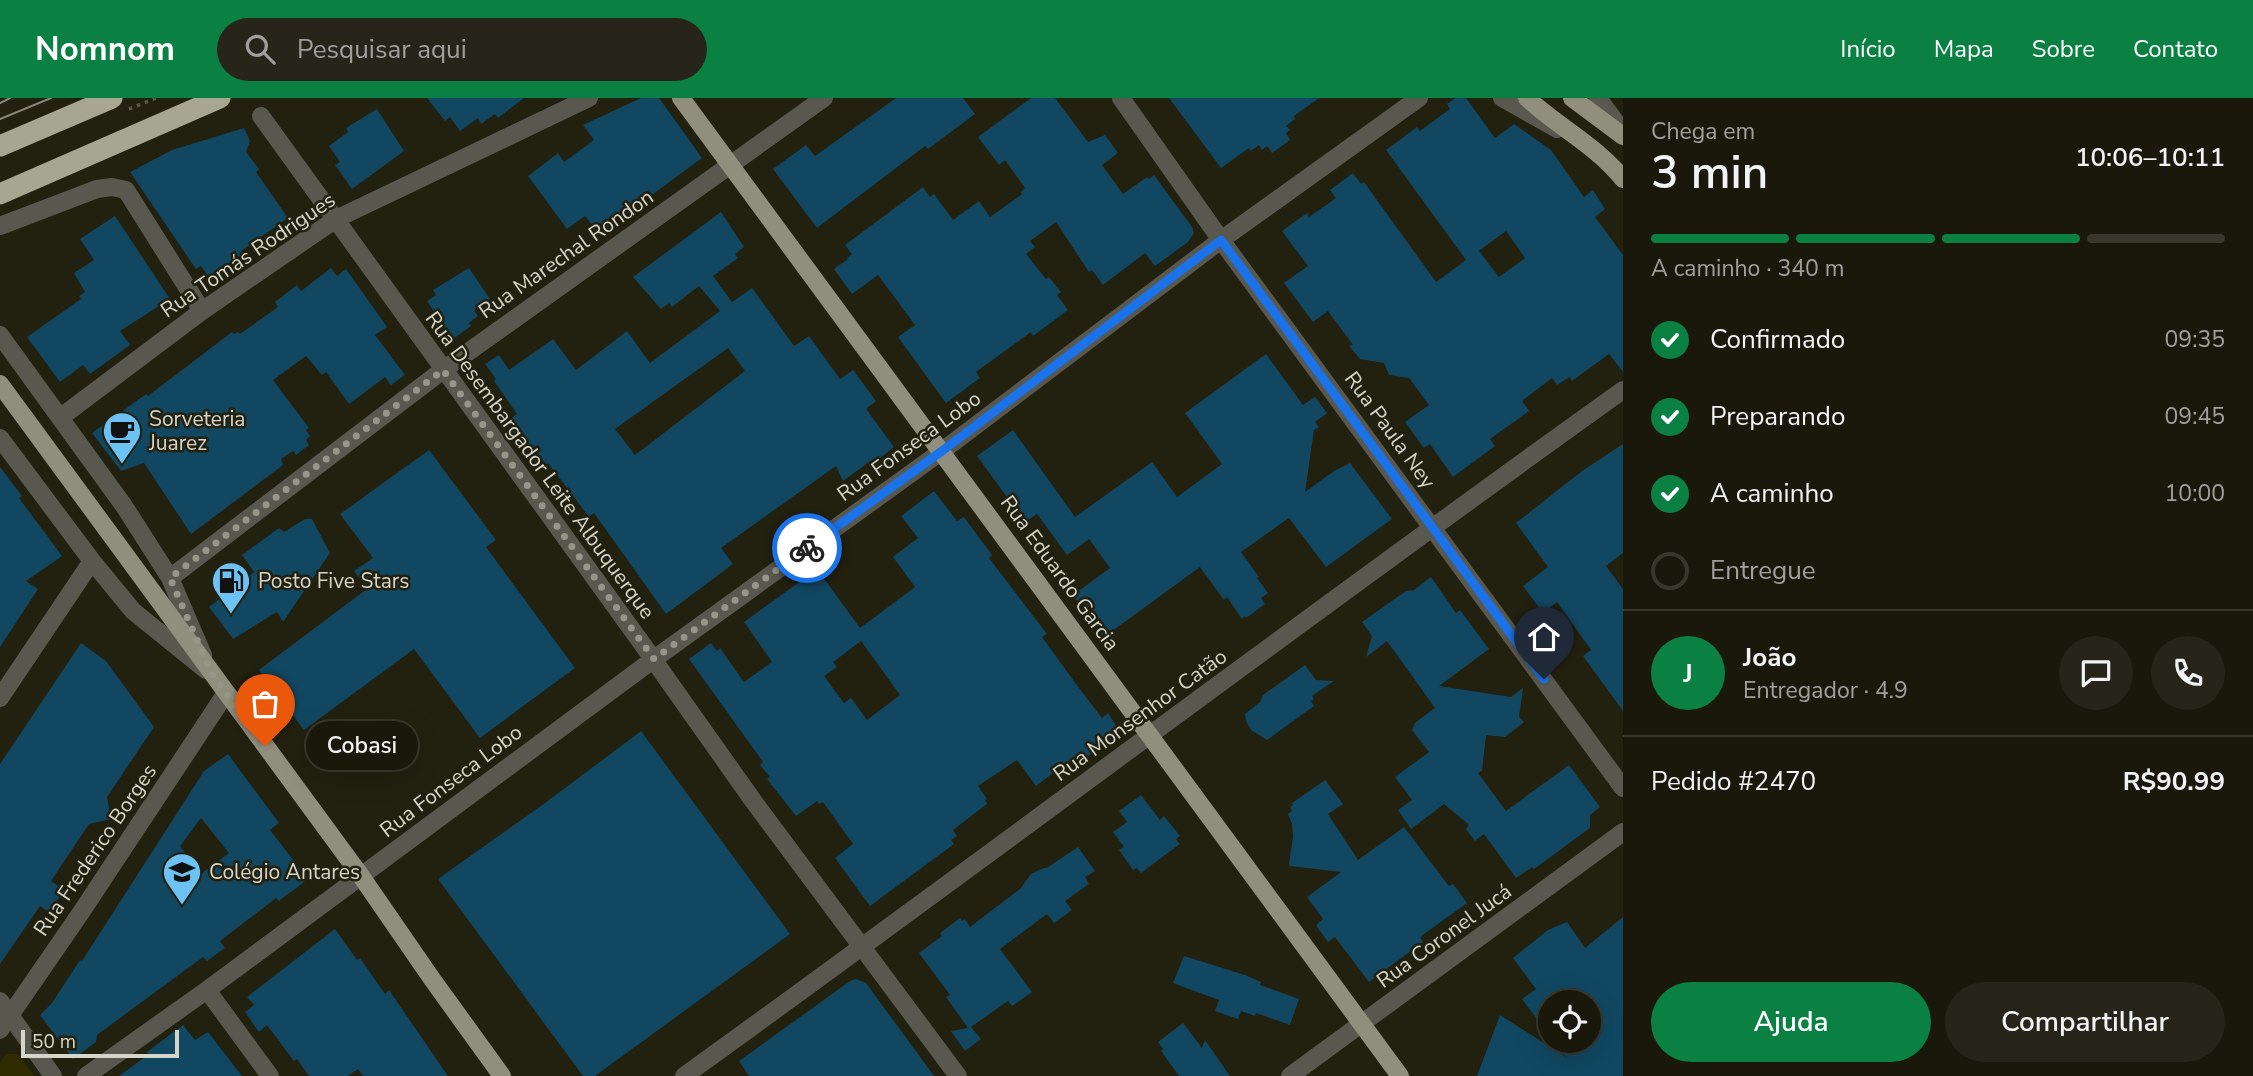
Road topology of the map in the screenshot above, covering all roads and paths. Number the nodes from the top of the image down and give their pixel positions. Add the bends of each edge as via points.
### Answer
1 (113, 98) edge
2 (220, 98) edge
3 (589, 98) edge
4 (681, 98) edge
5 (824, 98) edge
6 (1121, 98) edge
7 (1419, 98) edge
8 (1502, 98) edge
9 (1527, 98) edge
10 (1572, 98) edge
11 (1598, 98) edge
12 (261, 116) dead end
13 (1623, 134) edge
14 (1585, 144) junction
15 (0, 146) edge
16 (731, 165) junction
17 (1623, 178) edge
18 (0, 194) edge
19 (336, 219) junction
20 (0, 226) edge
21 (1221, 240) junction
22 (202, 311) junction
23 (0, 335) edge
24 (443, 370) junction
25 (0, 384) edge
26 (1623, 390) edge
27 (61, 417) junction
28 (0, 438) edge
29 (942, 451) junction
30 (1432, 526) junction
31 (92, 561) junction
32 (170, 578) junction
33 (654, 659) junction
34 (212, 674) junction
35 (226, 693) junction
36 (0, 698) edge
37 (1150, 736) junction
38 (1623, 789) edge
39 (1623, 832) edge
40 (361, 876) junction
41 (862, 947) junction
42 (206, 990) junction
43 (3, 1016) edge
44 (1362, 1025) junction
45 (53, 1076) edge
46 (86, 1076) edge
47 (270, 1076) edge
48 (502, 1076) edge
49 (684, 1076) edge
50 (958, 1076) edge
51 (1290, 1076) edge
52 (1400, 1076) edge

1 - 15 highway
2 - 18 highway
3 - 19 street, Rua Tomás Rodrigues
4 - 16 main road, Rua Eduardo Garcia
5 - 16 street, Rua Marechal Rondon
6 - 21 street, Rua Paula Ney
7 - 21 street, Rua Fonseca Lobo
8 - 14 street
9 - 14 main road
10 - 13 main road
11 - 13 street
12 - 19 street, Rua Desembargador Leite Albuquerque
14 - 17 main road
16 - 24 street, Rua Marechal Rondon
16 - 29 main road, Rua Eduardo Garcia
19 - 22 street, Rua Tomás Rodrigues
19 - 24 street, Rua Desembargador Leite Albuquerque
20 - 22 street via 97,188 126,190
21 - 29 street, Rua Fonseca Lobo
21 - 30 street, Rua Paula Ney
22 - 27 street, Rua Tomás Rodrigues
23 - 27 street
24 - 32 street, Rua Marechal Rondon
24 - 33 street, Rua Desembargador Leite Albuquerque
25 - 34 main road
26 - 30 street, Rua Monsenhor Catão
27 - 32 street
28 - 31 street
29 - 33 street, Rua Fonseca Lobo
29 - 37 main road, Rua Eduardo Garcia
30 - 37 street, Rua Monsenhor Catão
30 - 38 street, Rua Paula Ney
31 - 34 street via 133,611
31 - 36 street
32 - 34 street
33 - 40 street, Rua Fonseca Lobo
33 - 41 street, Rua Desembargador Leite Albuquerque
34 - 35 main road
35 - 40 main road
35 - 43 street, Rua Frederico Borges via 82,911
37 - 41 street, Rua Monsenhor Catão
37 - 44 main road, Rua Eduardo Garcia
39 - 44 street, Rua Coronel Jucá
40 - 42 street, Rua Fonseca Lobo
40 - 48 main road
41 - 49 street, Rua Monsenhor Catão
41 - 50 street, Rua Desembargador Leite Albuquerque
42 - 46 street, Rua Fonseca Lobo
42 - 47 street
43 - 45 street
44 - 51 street, Rua Coronel Jucá
44 - 52 main road, Rua Eduardo Garcia

